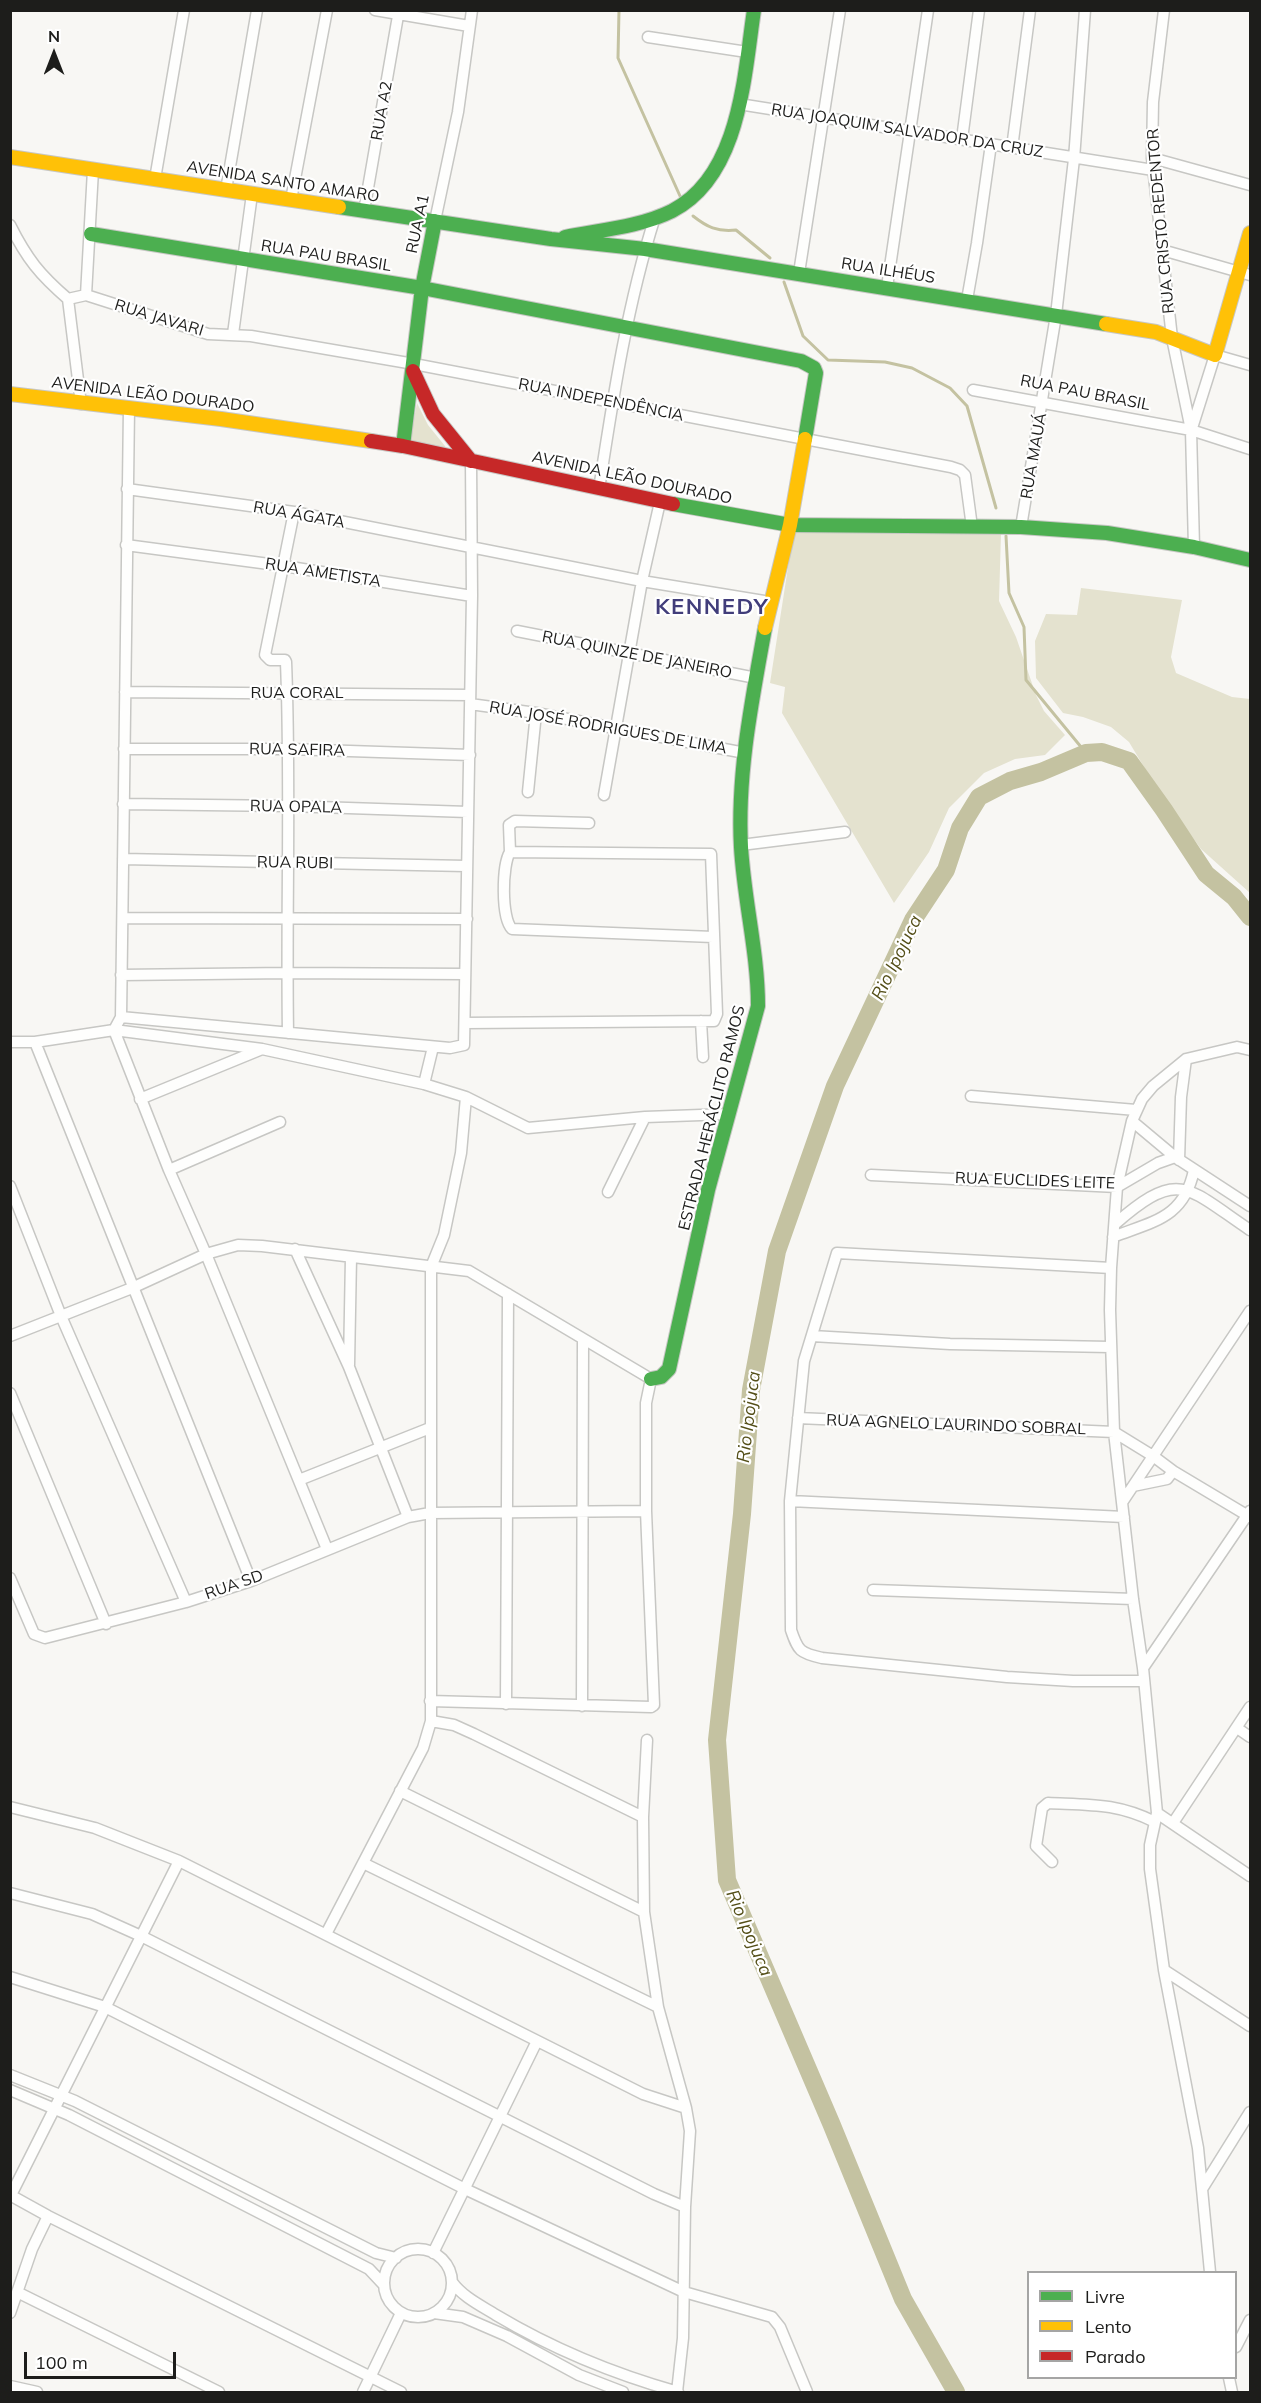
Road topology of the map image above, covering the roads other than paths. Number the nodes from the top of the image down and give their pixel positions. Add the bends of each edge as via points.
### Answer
1 (184, 10) edge
2 (257, 10) edge
3 (327, 10) edge
4 (375, 10) edge
5 (472, 10) edge
6 (754, 10) edge
7 (840, 10) edge
8 (928, 10) edge
9 (979, 10) edge
10 (1030, 10) edge
11 (1085, 10) edge
12 (1164, 10) edge
13 (398, 12) edge
14 (469, 26) junction
15 (648, 37) dead end
16 (747, 52) junction
17 (739, 104) junction
18 (823, 118) junction
19 (909, 131) junction
20 (962, 139) junction
21 (991, 144) junction
22 (1012, 148) junction
23 (10, 157) edge
24 (1074, 159) junction
25 (1152, 164) junction
26 (93, 170) junction
27 (155, 178) junction
28 (1251, 185) edge
29 (226, 190) junction
30 (252, 194) junction
31 (291, 200) junction
32 (364, 211) junction
33 (655, 217) junction
34 (435, 221) junction
35 (10, 225) edge
36 (1251, 232) edge
37 (91, 234) junction
38 (551, 239) junction
39 (645, 249) junction
40 (1162, 250) junction
41 (242, 259) junction
42 (799, 273) junction
43 (1245, 273) edge
44 (887, 287) junction
45 (422, 288) junction
46 (86, 295) junction
47 (68, 299) junction
48 (967, 300) junction
49 (1056, 315) junction
50 (627, 326) junction
51 (233, 334) junction
52 (1172, 338) junction
53 (1215, 355) junction
54 (1251, 365) edge
55 (813, 366) joint
56 (413, 368) junction
57 (973, 390) dead end
58 (10, 394) edge
59 (613, 402) junction
60 (1044, 402) junction
61 (81, 404) junction
62 (129, 408) junction
63 (1191, 430) junction
64 (803, 440) junction
65 (403, 446) junction
66 (1251, 450) edge
67 (471, 461) junction
68 (127, 489) junction
69 (599, 489) junction
70 (660, 502) junction
71 (294, 512) junction
72 (790, 525) junction
73 (972, 527) junction
74 (1021, 527) junction
75 (126, 545) junction
76 (471, 547) junction
77 (1194, 547) junction
78 (1251, 560) edge
79 (284, 567) junction
80 (642, 581) junction
81 (472, 596) junction
82 (770, 602) junction
83 (517, 631) dead end
84 (628, 653) junction
85 (756, 678) junction
86 (125, 692) junction
87 (287, 693) junction
88 (470, 699) junction
89 (536, 713) junction
90 (615, 727) junction
91 (124, 749) junction
92 (289, 749) junction
93 (745, 753) junction
94 (470, 755) junction
95 (528, 792) dead end
96 (604, 795) dead end
97 (123, 804) junction
98 (288, 806) junction
99 (468, 812) junction
100 (589, 823) dead end
101 (845, 832) dead end
102 (741, 845) junction
103 (510, 852) junction
104 (123, 859) junction
105 (287, 862) junction
106 (466, 866) junction
107 (286, 917) junction
108 (123, 918) junction
109 (466, 919) junction
110 (713, 937) junction
111 (287, 973) junction
112 (465, 974) junction
113 (121, 975) junction
114 (121, 1017) junction
115 (702, 1021) junction
116 (465, 1023) junction
117 (114, 1030) junction
118 (288, 1033) junction
119 (10, 1042) edge
120 (35, 1042) junction
121 (433, 1047) junction
122 (262, 1049) junction
123 (1251, 1050) edge
124 (703, 1057) dead end
125 (1186, 1059) junction
126 (424, 1084) junction
127 (466, 1096) junction
128 (971, 1096) dead end
129 (140, 1099) junction
130 (729, 1114) junction
131 (1134, 1115) junction
132 (645, 1117) junction
133 (280, 1122) dead end
134 (1177, 1159) junction
135 (169, 1170) junction
136 (1194, 1170) junction
137 (871, 1175) dead end
138 (10, 1186) edge
139 (1117, 1186) junction
140 (1190, 1189) junction
141 (608, 1192) dead end
142 (1251, 1206) edge
143 (1114, 1224) junction
144 (1251, 1230) edge
145 (1113, 1236) junction
146 (295, 1250) junction
147 (206, 1254) junction
148 (351, 1257) junction
149 (431, 1267) junction
150 (1110, 1268) junction
151 (132, 1288) junction
152 (508, 1294) junction
153 (1251, 1311) edge
154 (61, 1316) junction
155 (10, 1336) edge
156 (812, 1336) junction
157 (583, 1340) junction
158 (1110, 1347) junction
159 (349, 1367) junction
160 (651, 1379) junction
161 (10, 1393) edge
162 (798, 1418) junction
163 (430, 1428) junction
164 (1114, 1432) junction
165 (380, 1448) junction
166 (1153, 1456) junction
167 (1173, 1471) junction
168 (299, 1480) junction
169 (1133, 1486) junction
170 (790, 1501) junction
171 (1123, 1501) junction
172 (646, 1511) junction
173 (582, 1512) junction
174 (430, 1513) junction
175 (507, 1513) junction
176 (1250, 1514) edge
177 (408, 1517) junction
178 (1124, 1517) junction
179 (327, 1549) junction
180 (10, 1578) edge
181 (251, 1581) junction
182 (873, 1590) dead end
183 (1133, 1599) junction
184 (186, 1602) junction
185 (106, 1624) junction
186 (1143, 1668) junction
187 (1143, 1681) junction
188 (430, 1701) junction
189 (506, 1704) junction
190 (582, 1706) junction
191 (1251, 1707) edge
192 (430, 1721) junction
193 (1237, 1728) junction
194 (1251, 1737) edge
195 (647, 1740) dead end
196 (400, 1791) junction
197 (10, 1808) edge
198 (643, 1817) junction
199 (1156, 1817) junction
200 (1173, 1823) junction
201 (179, 1861) junction
202 (1052, 1862) dead end
203 (363, 1863) junction
204 (1251, 1876) edge
205 (10, 1893) edge
206 (644, 1912) junction
207 (326, 1934) junction
208 (141, 1936) junction
209 (1164, 1970) junction
210 (10, 1977) edge
211 (105, 2007) junction
212 (658, 2007) junction
213 (1251, 2026) edge
214 (537, 2041) junction
215 (10, 2075) edge
216 (10, 2090) edge
217 (61, 2094) junction
218 (54, 2108) junction
219 (686, 2108) junction
220 (1251, 2112) edge
221 (500, 2117) junction
222 (465, 2189) junction
223 (1202, 2189) junction
224 (11, 2195) edge
225 (685, 2207) junction
226 (48, 2216) junction
227 (433, 2253) junction
228 (396, 2258) junction
229 (1210, 2271) edge
230 (452, 2282) junction
231 (384, 2285) junction
232 (17, 2292) junction
233 (684, 2292) junction
234 (10, 2313) edge
235 (401, 2313) junction
236 (434, 2313) junction
237 (1251, 2320) edge
238 (1237, 2345) edge
239 (370, 2377) junction
240 (10, 2386) edge
241 (37, 2392) edge
242 (219, 2392) edge
243 (363, 2392) edge
244 (401, 2392) edge
245 (617, 2392) edge
246 (677, 2392) edge
247 (807, 2392) edge

1 - 27 street
2 - 29 street
3 - 31 street
4 - 13 street
5 - 14 street, RUA A1
6 - 16 street
7 - 18 street
8 - 19 street
9 - 20 street
10 - 22 street
11 - 24 street
12 - 25 street, RUA CRISTO REDENTOR via 1153,102
13 - 14 street
13 - 32 street, RUA A2
14 - 34 street, RUA A1 via 458,112
15 - 16 street
16 - 17 street
17 - 18 street, RUA JOAQUIM SALVADOR DA CRUZ
17 - 33 street via 725,151 702,189 683,205
18 - 19 street, RUA JOAQUIM SALVADOR DA CRUZ
18 - 42 street
19 - 20 street, RUA JOAQUIM SALVADOR DA CRUZ
19 - 44 street
20 - 21 street, RUA JOAQUIM SALVADOR DA CRUZ
21 - 22 street, RUA JOAQUIM SALVADOR DA CRUZ
21 - 48 street
22 - 24 street, RUA JOAQUIM SALVADOR DA CRUZ
23 - 26 street, AVENIDA SANTO AMARO
24 - 25 street, RUA JOAQUIM SALVADOR DA CRUZ
24 - 49 street
25 - 28 street, RUA JOAQUIM SALVADOR DA CRUZ
25 - 40 street, RUA CRISTO REDENTOR
26 - 27 street, AVENIDA SANTO AMARO
26 - 37 street
27 - 29 street, AVENIDA SANTO AMARO
29 - 30 street, AVENIDA SANTO AMARO
30 - 31 street, AVENIDA SANTO AMARO
30 - 41 street
31 - 32 street, AVENIDA SANTO AMARO
32 - 34 street, AVENIDA SANTO AMARO
33 - 38 street
33 - 39 street
34 - 38 street, AVENIDA SANTO AMARO
34 - 45 street, RUA A1
35 - 47 street via 28,260
36 - 43 street
37 - 41 street, RUA PAU BRASIL
37 - 46 street
38 - 39 street, RUA ILHÉUS
39 - 42 street, RUA ILHÉUS
39 - 50 street
40 - 43 street
40 - 52 street, RUA CRISTO REDENTOR
41 - 45 street, RUA PAU BRASIL
41 - 51 street
42 - 44 street, RUA ILHÉUS
43 - 53 street
44 - 48 street, RUA ILHÉUS
45 - 50 street, RUA PAU BRASIL
45 - 56 street, RUA A1
46 - 47 street
46 - 51 street, RUA JAVARI via 194,331
47 - 61 street
48 - 49 street, RUA ILHÉUS
49 - 52 street, RUA ILHÉUS
49 - 60 street, RUA MAUÁ
50 - 55 street, RUA PAU BRASIL
50 - 59 street
51 - 56 street, RUA INDEPENDÊNCIA
52 - 53 street, RUA ILHÉUS
52 - 63 street, RUA CRISTO REDENTOR
53 - 54 street
53 - 63 street
55 - 64 street, ESTRADA HERÁCLITO RAMOS via 816,373
56 - 59 street, RUA INDEPENDÊNCIA
56 - 65 street, RUA A1
56 - 67 street via 433,414
57 - 60 street, RUA PAU BRASIL
58 - 61 street, AVENIDA LEÃO DOURADO
59 - 64 street, RUA INDEPENDÊNCIA
59 - 69 street
60 - 63 street, RUA PAU BRASIL
60 - 74 street, RUA MAUÁ
61 - 62 street, AVENIDA LEÃO DOURADO
62 - 65 street, AVENIDA LEÃO DOURADO
62 - 68 street
63 - 66 street, RUA PAU BRASIL
63 - 77 street
64 - 72 street, ESTRADA HERÁCLITO RAMOS
64 - 73 street, RUA INDEPENDÊNCIA via 960,470 965,476
65 - 67 street, AVENIDA LEÃO DOURADO
67 - 69 street, AVENIDA LEÃO DOURADO
67 - 76 street
68 - 71 street, RUA ÁGATA
68 - 75 street
69 - 70 street, AVENIDA LEÃO DOURADO
70 - 72 street, AVENIDA LEÃO DOURADO
70 - 80 street
71 - 76 street, RUA ÁGATA
71 - 79 street
72 - 73 street, AVENIDA LEÃO DOURADO
72 - 82 street, ESTRADA HERÁCLITO RAMOS
73 - 74 street, AVENIDA LEÃO DOURADO
74 - 77 street, AVENIDA LEÃO DOURADO via 1107,533
75 - 79 street, RUA AMETISTA
75 - 86 street
76 - 80 street
76 - 81 street
77 - 78 street, AVENIDA LEÃO DOURADO
79 - 81 street, RUA AMETISTA
79 - 87 street via 265,655 267,659 285,660
80 - 82 street
80 - 84 street
81 - 88 street
82 - 85 street, ESTRADA HERÁCLITO RAMOS
83 - 84 street, RUA QUINZE DE JANEIRO
84 - 85 street, RUA QUINZE DE JANEIRO
84 - 90 street
85 - 93 street, ESTRADA HERÁCLITO RAMOS
86 - 87 street, RUA CORAL
86 - 91 street
87 - 88 street, RUA CORAL
87 - 92 street
88 - 89 street, RUA JOSÉ RODRIGUES DE LIMA
88 - 94 street
89 - 90 street, RUA JOSÉ RODRIGUES DE LIMA
89 - 95 street
90 - 93 street, RUA JOSÉ RODRIGUES DE LIMA
90 - 96 street
91 - 92 street, RUA SAFIRA
91 - 97 street
92 - 94 street, RUA SAFIRA
92 - 98 street
93 - 102 street, ESTRADA HERÁCLITO RAMOS
94 - 99 street
97 - 98 street, RUA OPALA
97 - 104 street
98 - 99 street, RUA OPALA
98 - 105 street
99 - 106 street
100 - 103 street via 515,821 509,825
101 - 102 street
102 - 130 street, ESTRADA HERÁCLITO RAMOS via 759,1000
103 - 110 street via 504,867 506,922 512,929
103 - 110 street via 711,854
104 - 105 street, RUA RUBI
104 - 108 street
105 - 106 street, RUA RUBI
105 - 107 street
106 - 109 street
107 - 108 street
107 - 109 street
107 - 111 street
108 - 113 street
109 - 112 street
110 - 115 street via 717,1014 714,1021
111 - 112 street
111 - 113 street
111 - 118 street
112 - 116 street
113 - 114 street
114 - 117 street
114 - 118 street
115 - 116 street
115 - 124 street
116 - 121 street via 464,1045
117 - 120 street
117 - 122 street
117 - 129 street
118 - 121 street
119 - 120 street
120 - 151 street
121 - 126 street
122 - 126 street
122 - 129 street
123 - 125 street via 1237,1047
125 - 131 street via 1153,1086
125 - 134 street
126 - 127 street
127 - 132 street via 528,1128
127 - 149 street via 461,1153 444,1235
128 - 131 street
129 - 135 street
130 - 132 street
130 - 160 street, ESTRADA HERÁCLITO RAMOS via 708,1190 669,1369 662,1377
131 - 134 street
131 - 139 street
132 - 141 street
133 - 135 street
134 - 136 street
134 - 139 street, RUA EUCLIDES LEITE via 1158,1163
135 - 147 street
136 - 140 street
136 - 142 street
137 - 139 street, RUA EUCLIDES LEITE
138 - 154 street
139 - 143 street
140 - 143 street, RUA EUCLIDES LEITE via 1154,1194
140 - 144 street
140 - 145 street via 1166,1217
143 - 145 street
145 - 150 street
146 - 147 street via 238,1245
146 - 148 street
146 - 159 street
147 - 151 street
147 - 168 street
148 - 149 street
148 - 159 street
149 - 152 street via 469,1271
149 - 163 street
150 - 156 street via 837,1253
150 - 158 street
151 - 154 street
151 - 181 street
152 - 157 street
152 - 175 street
153 - 166 street
154 - 155 street
154 - 184 street
156 - 158 street
156 - 162 street via 804,1361
157 - 160 street
157 - 173 street
158 - 164 street
159 - 165 street
160 - 172 street via 646,1403
161 - 185 street
162 - 164 street, RUA AGNELO LAURINDO SOBRAL
162 - 170 street
163 - 165 street
163 - 174 street
164 - 166 street
164 - 171 street
165 - 168 street
165 - 177 street
166 - 167 street
166 - 169 street
167 - 169 street via 1167,1479
167 - 176 street
168 - 179 street
169 - 171 street
170 - 178 street
170 - 187 street via 791,1630 802,1654 1007,1677
171 - 178 street
172 - 173 street, RUA SD
172 - 190 street via 654,1705
173 - 175 street, RUA SD
173 - 190 street
174 - 175 street, RUA SD
174 - 177 street, RUA SD
174 - 188 street
175 - 189 street
176 - 186 street
177 - 179 street, RUA SD
178 - 183 street
179 - 181 street, RUA SD
180 - 185 street, RUA SD via 34,1634 45,1638
181 - 184 street, RUA SD
182 - 183 street
183 - 186 street
184 - 185 street, RUA SD
186 - 187 street
187 - 199 street
188 - 189 street
188 - 192 street
189 - 190 street
191 - 193 street
192 - 196 street via 423,1748
192 - 198 street via 474,1734
193 - 194 street
193 - 200 street
195 - 198 street
196 - 203 street
196 - 206 street
197 - 201 street via 95,1828
198 - 206 street
199 - 200 street
199 - 202 street via 1109,1805 1048,1803 1042,1808 1036,1846
199 - 209 street via 1150,1869
200 - 204 street
201 - 207 street
201 - 208 street
203 - 207 street
203 - 212 street
205 - 208 street via 92,1914
206 - 212 street
207 - 214 street
208 - 211 street
208 - 221 street
209 - 213 street
209 - 223 street via 1198,2148
210 - 211 street
211 - 217 street
211 - 222 street
212 - 219 street
214 - 219 street via 643,2094
214 - 221 street
215 - 217 street
216 - 218 street
217 - 218 street
217 - 228 street via 376,2253
218 - 224 street
218 - 231 street via 369,2269
219 - 225 street via 690,2131
220 - 223 street
221 - 222 street
221 - 225 street
222 - 227 street
222 - 233 street
223 - 229 street
224 - 226 street
225 - 233 street
226 - 232 street
226 - 239 street
227 - 228 street via 418,2250
227 - 230 street via 443,2260
228 - 231 street via 387,2270
230 - 236 street via 445,2303
230 - 246 street via 462,2294 513,2325 585,2360
231 - 235 street via 386,2296
232 - 234 street
232 - 242 street
233 - 246 street
233 - 247 street via 772,2317 780,2327
235 - 236 street via 423,2317
235 - 239 street
236 - 245 street via 463,2316
237 - 238 street
239 - 243 street
239 - 244 street
240 - 241 street

